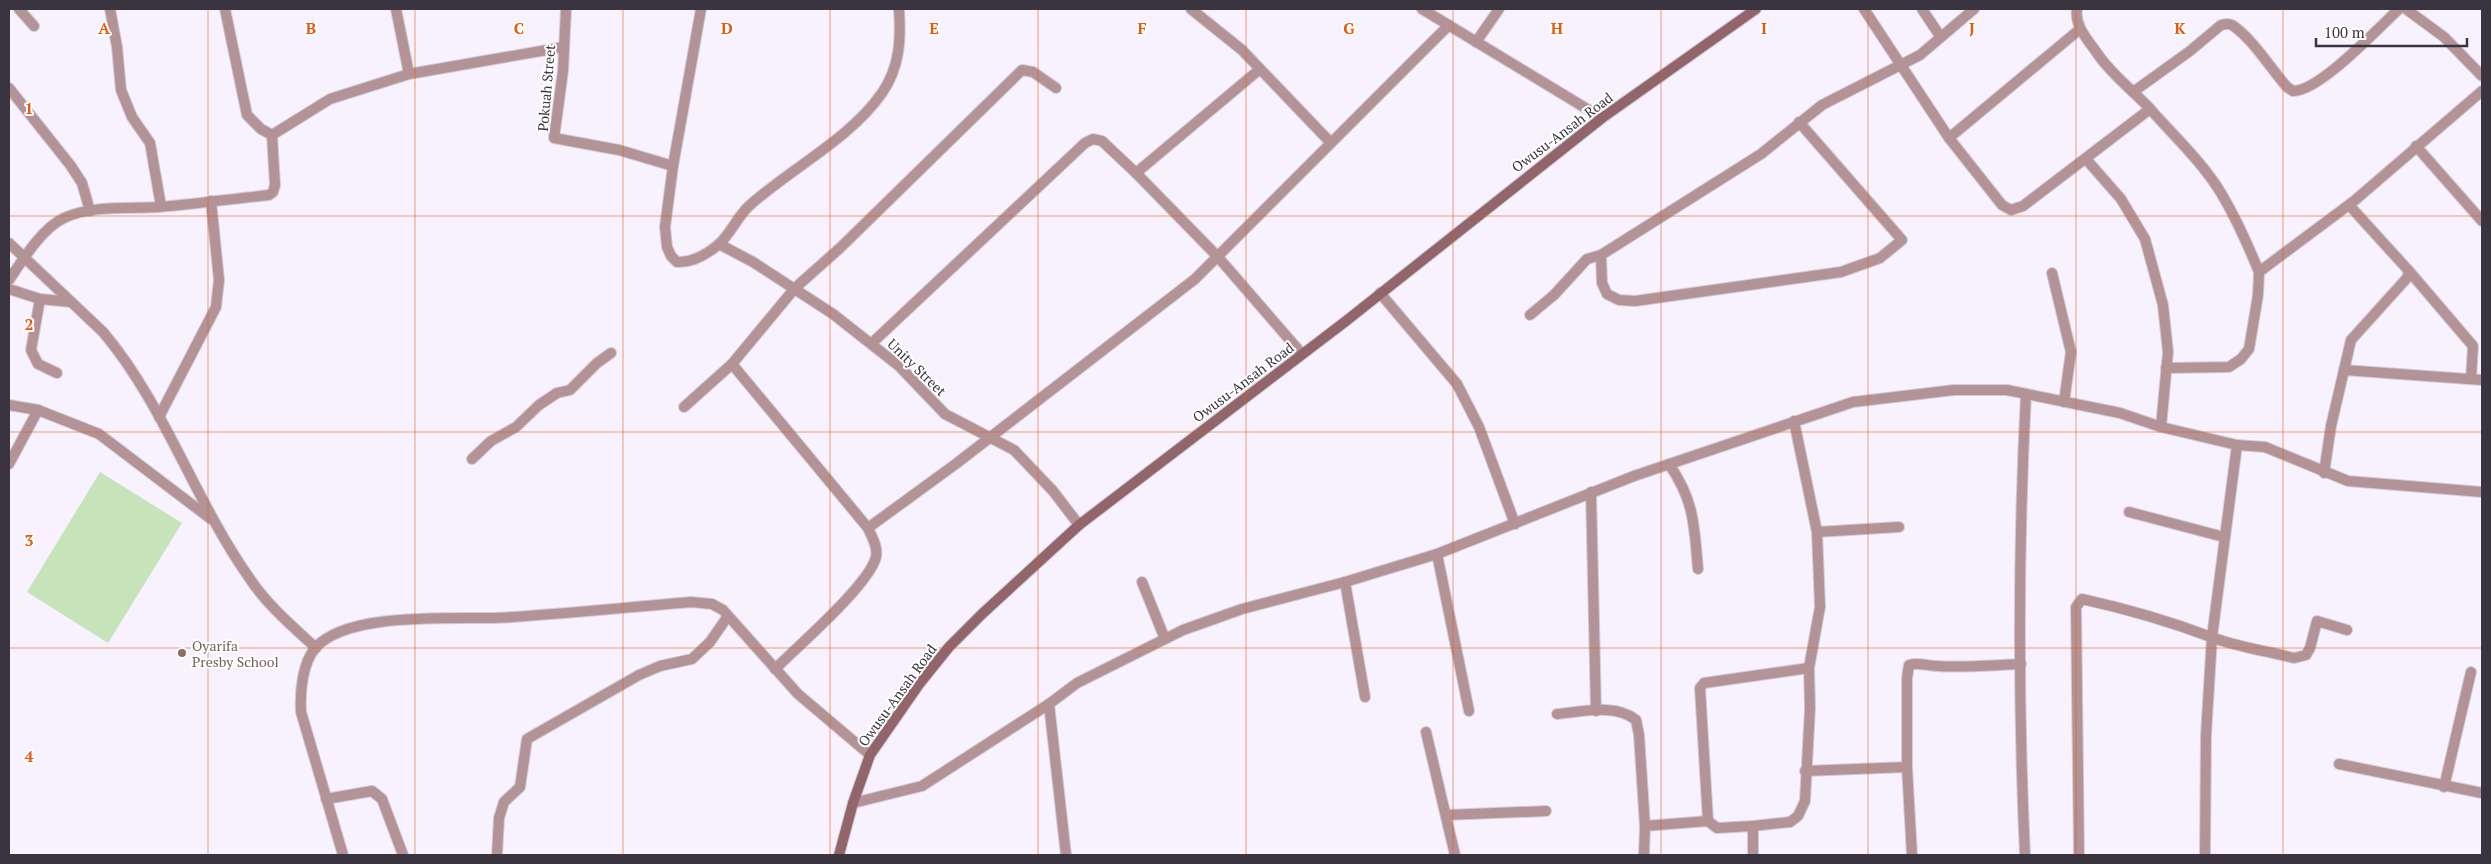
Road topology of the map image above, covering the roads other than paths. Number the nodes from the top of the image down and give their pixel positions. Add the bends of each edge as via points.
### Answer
1 (19, 9) edge
2 (110, 9) edge
3 (225, 9) edge
4 (396, 9) edge
5 (566, 9) edge
6 (701, 9) edge
7 (899, 9) edge
8 (1191, 9) edge
9 (1422, 9) edge
10 (1443, 9) edge
11 (1499, 9) edge
12 (1756, 9) edge
13 (1864, 9) edge
14 (1922, 9) edge
15 (1974, 9) edge
16 (2077, 9) edge
17 (2399, 9) edge
18 (2406, 9) edge
19 (1445, 23) junction
20 (34, 26) dead end
21 (2080, 28) junction
22 (1940, 36) junction
23 (1476, 42) junction
24 (564, 47) junction
25 (1902, 64) junction
26 (1260, 69) junction
27 (409, 74) junction
28 (2482, 76) edge
29 (9, 88) edge
30 (1056, 88) dead end
31 (2482, 91) edge
32 (2133, 92) junction
33 (2150, 109) junction
34 (1602, 118) junction
35 (1799, 122) junction
36 (272, 135) junction
37 (1949, 138) junction
38 (1330, 142) junction
39 (2416, 146) junction
40 (2086, 159) junction
41 (673, 166) junction
42 (1136, 173) junction
43 (211, 201) junction
44 (2349, 205) junction
45 (161, 206) junction
46 (90, 210) junction
47 (2482, 221) edge
48 (9, 243) edge
49 (720, 244) junction
50 (1601, 255) junction
51 (24, 257) junction
52 (1218, 257) junction
53 (2409, 271) junction
54 (2259, 272) junction
55 (2052, 273) dead end
56 (9, 280) edge
57 (795, 288) junction
58 (9, 289) edge
59 (1380, 293) junction
60 (40, 298) junction
61 (71, 302) junction
62 (1530, 315) dead end
63 (872, 343) junction
64 (611, 353) dead end
65 (1302, 354) junction
66 (732, 364) junction
67 (2166, 368) junction
68 (2344, 370) junction
69 (57, 373) dead end
70 (2471, 379) junction
71 (2482, 380) edge
72 (2026, 394) junction
73 (2064, 402) junction
74 (9, 405) edge
75 (684, 407) dead end
76 (38, 410) junction
77 (159, 417) junction
78 (1794, 421) junction
79 (2161, 427) junction
80 (990, 436) junction
81 (2237, 445) junction
82 (472, 458) dead end
83 (9, 464) edge
84 (1669, 464) junction
85 (2324, 473) junction
86 (1592, 492) junction
87 (2482, 492) edge
88 (2128, 512) dead end
89 (214, 521) junction
90 (1515, 524) junction
91 (1079, 525) junction
92 (1899, 527) dead end
93 (868, 528) junction
94 (1816, 532) junction
95 (2224, 537) junction
96 (1437, 554) junction
97 (1698, 569) dead end
98 (1142, 582) dead end
99 (1345, 582) junction
100 (728, 616) junction
101 (2347, 630) dead end
102 (2212, 637) junction
103 (1164, 639) junction
104 (316, 648) junction
105 (2021, 664) junction
106 (1809, 668) junction
107 (775, 669) junction
108 (2471, 672) dead end
109 (1365, 697) dead end
110 (1050, 704) junction
111 (1596, 711) junction
112 (1468, 712) dead end
113 (1557, 714) dead end
114 (1426, 732) dead end
115 (870, 755) junction
116 (2339, 764) dead end
117 (1907, 767) junction
118 (1805, 771) junction
119 (2444, 787) junction
120 (2482, 793) edge
121 (326, 799) junction
122 (853, 803) junction
123 (1546, 811) dead end
124 (1446, 815) junction
125 (1708, 821) junction
126 (1645, 826) junction
127 (1753, 826) junction
128 (342, 855) edge
129 (403, 855) edge
130 (497, 855) edge
131 (839, 855) edge
132 (1066, 855) edge
133 (1456, 855) edge
134 (1644, 855) edge
135 (1753, 855) edge
136 (1912, 855) edge
137 (2025, 855) edge
138 (2078, 855) edge
139 (2205, 855) edge

1 - 20 street
2 - 45 street via 118,46 121,90 132,117 150,143
3 - 36 street via 247,115 261,130
4 - 27 street
5 - 24 street, Pokuah Street
6 - 41 street
7 - 49 street via 900,49 893,73 882,93 860,118 748,207
8 - 26 street
9 - 19 street
10 - 19 street
11 - 23 street
12 - 34 street, Owusu-Ansah Road
13 - 25 street
14 - 22 street
15 - 22 street
16 - 21 street
17 - 32 street via 2339,65 2307,89 2293,91 2287,87 2248,41 2226,23
18 - 28 street via 2444,37
19 - 23 street
19 - 38 street
21 - 32 street via 2111,71
21 - 37 street
22 - 25 street via 1920,55
23 - 34 street
24 - 27 street
24 - 41 street, Pokuah Street via 554,138 619,150
25 - 35 street via 1822,105
25 - 37 street
26 - 38 street
26 - 42 street
27 - 36 street via 330,99
29 - 46 street via 72,166 82,183
30 - 57 street via 1032,72 1022,70
31 - 39 street
32 - 33 street
33 - 40 street
33 - 54 street via 2220,192
34 - 59 street, Owusu-Ansah Road
35 - 50 street via 1761,154
35 - 50 street via 1902,240 1880,258 1841,272 1635,301 1619,300 1607,294 1602,283
36 - 43 street via 273,192
37 - 40 street via 2002,205 2011,210 2023,206
38 - 52 street
39 - 44 street
39 - 47 street
40 - 67 street via 2121,199 2145,239 2163,305 2168,352
41 - 49 street via 665,227 671,256 677,262 689,262
42 - 52 street
42 - 63 street via 1102,141 1089,140
43 - 45 street
43 - 77 street via 219,280 216,307
44 - 53 street
44 - 54 street
45 - 46 street
46 - 51 street via 64,218 51,227
48 - 51 street
49 - 57 street, Unity Street
50 - 62 street via 1587,259 1554,295
51 - 56 street
51 - 61 street
52 - 65 street
52 - 80 street
53 - 68 street via 2407,278 2351,340
53 - 70 street via 2473,346
54 - 67 street via 2249,349 2241,360 2229,367
55 - 73 street via 2071,352
57 - 63 street, Unity Street
57 - 66 street
58 - 60 street
59 - 65 street, Owusu-Ansah Road
59 - 90 street via 1457,384 1479,427
60 - 61 street
60 - 69 street via 32,356 38,364
61 - 77 street via 116,347
63 - 80 street, Unity Street via 945,414
64 - 82 street via 570,390 556,393 538,405 516,427 491,441
65 - 91 street, Owusu-Ansah Road
66 - 75 street
66 - 93 street
67 - 79 street
68 - 70 street
68 - 85 street
70 - 71 street
72 - 73 street
72 - 78 street via 2007,390 1921,393 1853,402
72 - 105 street via 2021,485
73 - 79 street
74 - 76 street
76 - 83 street
76 - 89 street via 98,434
77 - 89 street
78 - 84 street
78 - 94 street
79 - 81 street
80 - 91 street, Unity Street via 1014,450 1028,464
80 - 93 street
81 - 85 street via 2265,447
81 - 95 street
84 - 86 street
84 - 97 street via 1693,510
85 - 87 street via 2348,480
86 - 90 street
86 - 111 street
88 - 95 street
89 - 104 street via 261,594
90 - 96 street
91 - 115 street, Owusu-Ansah Road via 949,647
92 - 94 street
93 - 107 street via 877,548 872,565 853,592
94 - 106 street via 1820,607
95 - 102 street
96 - 99 street
96 - 112 street
98 - 103 street
99 - 103 street via 1242,609
99 - 109 street
100 - 104 street via 712,604 703,602 506,618 408,619 360,626 333,635
100 - 107 street
100 - 130 street via 706,647 692,659 660,666 639,675 527,739 520,787 504,802 499,818
101 - 102 street via 2317,621 2306,655 2294,658
102 - 138 street via 2186,626 2082,599 2076,607
102 - 139 street via 2206,735
103 - 110 street via 1077,683
104 - 121 street via 303,674 301,712
105 - 117 street via 1909,664
105 - 137 street
106 - 118 street via 1810,708
106 - 125 street via 1704,683 1700,688
107 - 115 street via 817,711
108 - 119 street
110 - 122 street via 922,786
110 - 132 street
111 - 113 street
111 - 126 street via 1621,711 1636,720
114 - 124 street
115 - 122 street, Owusu-Ansah Road
116 - 119 street
117 - 118 street
117 - 136 street
118 - 127 street via 1805,801 1798,816 1790,822
119 - 120 street
121 - 128 street
121 - 129 street via 372,791 377,793
122 - 131 street, Owusu-Ansah Road
123 - 124 street
124 - 133 street
125 - 126 street
125 - 127 street via 1717,828
126 - 134 street
127 - 135 street

